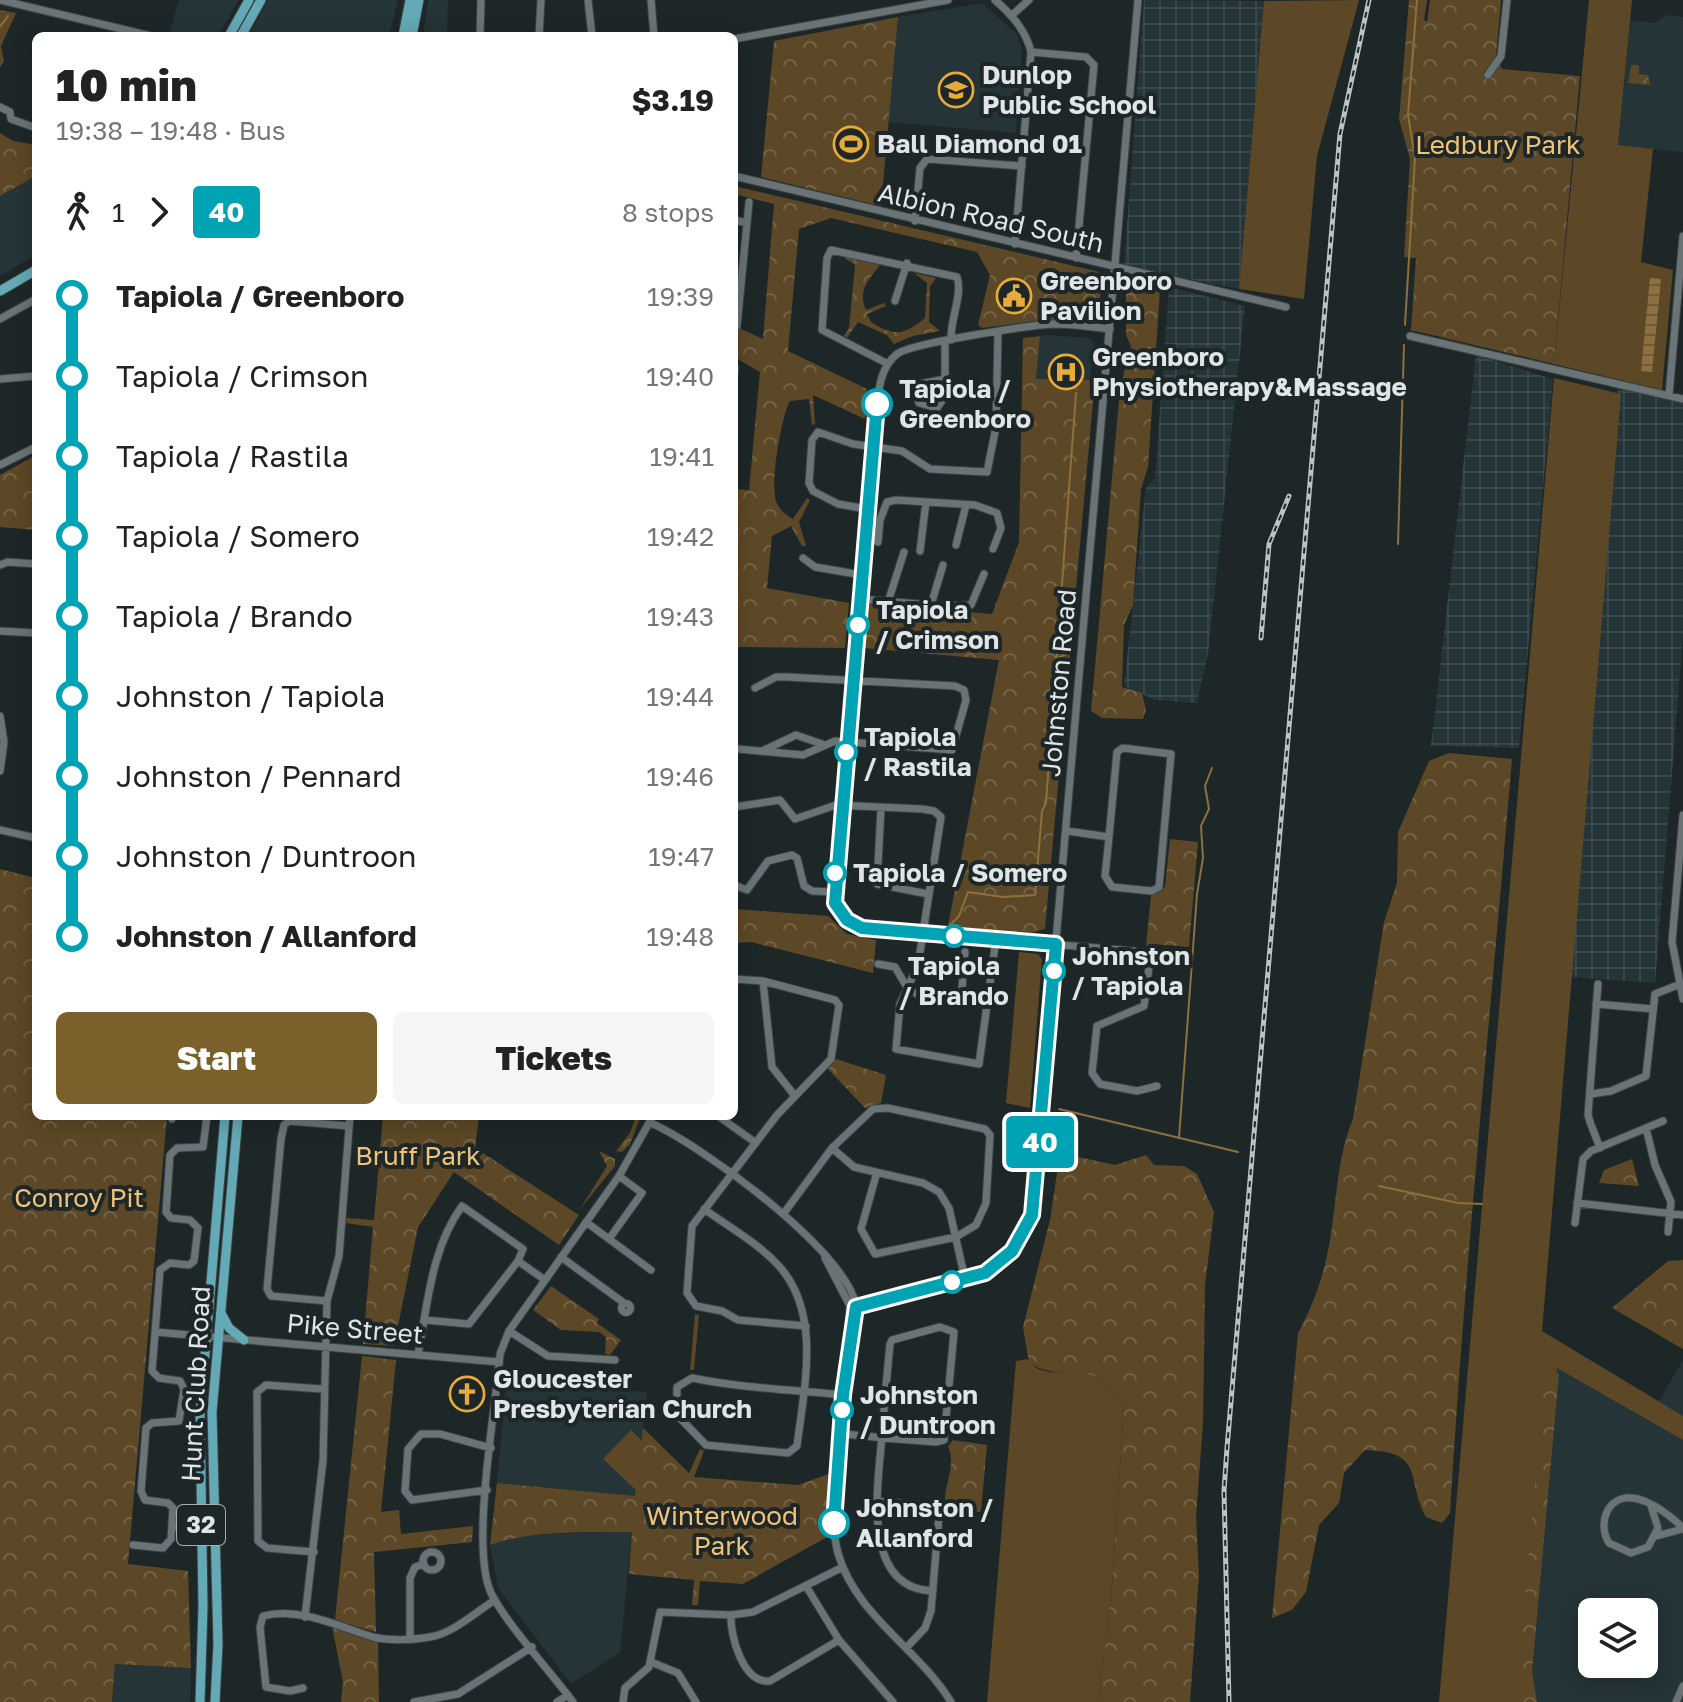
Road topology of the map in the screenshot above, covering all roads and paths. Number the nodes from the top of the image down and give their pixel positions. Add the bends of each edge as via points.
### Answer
1 (0, 0) edge
2 (249, 0) edge
3 (261, 0) edge
4 (410, 0) edge
5 (419, 0) edge
6 (481, 0) edge
7 (541, 0) edge
8 (588, 0) edge
9 (651, 0) edge
10 (948, 0) edge
11 (995, 0) edge
12 (1029, 0) edge
13 (1138, 0) edge
14 (1507, 0) edge
15 (904, 4) edge
16 (1012, 15) junction
17 (125, 32) edge
18 (231, 32) edge
19 (243, 32) edge
20 (404, 32) edge
21 (413, 32) edge
22 (480, 32) edge
23 (539, 32) edge
24 (592, 32) edge
25 (654, 32) edge
26 (738, 38) edge
27 (1031, 52) junction
28 (1488, 75) dead end
29 (0, 107) edge
30 (32, 127) edge
31 (1022, 166) junction
32 (738, 177) edge
33 (749, 202) dead end
34 (738, 221) edge
35 (915, 221) junction
36 (747, 223) junction
37 (1683, 236) edge
38 (1015, 244) junction
39 (1076, 258) junction
40 (1682, 261) edge
41 (907, 263) junction
42 (1114, 268) junction
43 (32, 272) edge
44 (0, 291) edge
45 (738, 292) edge
46 (32, 301) edge
47 (895, 301) dead end
48 (1286, 307) dead end
49 (0, 319) edge
50 (1110, 329) junction
51 (1679, 333) edge
52 (998, 334) junction
53 (1410, 336) dead end
54 (948, 340) junction
55 (888, 364) junction
56 (32, 376) edge
57 (0, 379) edge
58 (945, 379) junction
59 (1669, 395) junction
60 (1683, 399) edge
61 (874, 447) junction
62 (32, 449) edge
63 (0, 465) edge
64 (926, 502) junction
65 (966, 505) junction
66 (867, 514) junction
67 (880, 520) junction
68 (878, 542) dead end
69 (956, 545) dead end
70 (993, 549) dead end
71 (920, 551) dead end
72 (904, 552) dead end
73 (803, 558) dead end
74 (32, 564) edge
75 (0, 565) edge
76 (943, 565) dead end
77 (984, 574) dead end
78 (862, 575) junction
79 (860, 599) junction
80 (888, 602) junction
81 (931, 605) junction
82 (0, 631) edge
83 (32, 633) edge
84 (852, 681) junction
85 (755, 688) dead end
86 (0, 716) edge
87 (847, 742) junction
88 (822, 744) junction
89 (738, 749) dead end
90 (762, 751) junction
91 (0, 771) edge
92 (842, 805) junction
93 (738, 806) edge
94 (881, 808) junction
95 (1683, 815) edge
96 (0, 830) edge
97 (1067, 831) junction
98 (32, 837) edge
99 (1109, 837) junction
100 (738, 887) edge
101 (833, 892) junction
102 (928, 894) junction
103 (921, 933) junction
104 (996, 939) junction
105 (1056, 944) junction
106 (965, 952) dead end
107 (878, 964) dead end
108 (738, 979) edge
109 (763, 981) junction
110 (1598, 984) dead end
111 (1678, 985) junction
112 (908, 989) junction
113 (1683, 999) edge
114 (961, 1000) junction
115 (986, 1002) junction
116 (1596, 1004) junction
117 (1653, 1009) junction
118 (1157, 1086) dead end
119 (1591, 1094) junction
120 (795, 1096) junction
121 (207, 1120) edge
122 (225, 1120) edge
123 (238, 1120) edge
124 (350, 1120) edge
125 (651, 1120) edge
126 (653, 1120) edge
127 (724, 1120) edge
128 (1663, 1121) dead end
129 (349, 1126) junction
130 (1646, 1128) junction
131 (207, 1129) junction
132 (224, 1131) junction
133 (756, 1143) junction
134 (832, 1148) junction
135 (1600, 1148) junction
136 (877, 1172) junction
137 (619, 1176) junction
138 (732, 1177) junction
139 (1577, 1203) junction
140 (704, 1209) junction
141 (784, 1213) junction
142 (1670, 1213) junction
143 (1683, 1215) edge
144 (586, 1222) junction
145 (1575, 1223) dead end
146 (1668, 1232) dead end
147 (956, 1237) junction
148 (609, 1239) junction
149 (561, 1257) junction
150 (518, 1261) junction
151 (651, 1270) dead end
152 (965, 1279) junction
153 (545, 1280) junction
154 (327, 1301) junction
155 (624, 1303) dead end
156 (853, 1305) junction
157 (221, 1312) junction
158 (425, 1320) junction
159 (806, 1326) junction
160 (509, 1331) junction
161 (155, 1332) junction
162 (206, 1336) junction
163 (218, 1338) junction
164 (244, 1340) junction
165 (325, 1346) junction
166 (418, 1354) junction
167 (615, 1360) dead end
168 (499, 1362) junction
169 (322, 1389) junction
170 (803, 1391) junction
171 (843, 1395) junction
172 (840, 1433) junction
173 (882, 1437) junction
174 (491, 1448) junction
175 (487, 1490) junction
176 (876, 1501) junction
177 (1651, 1506) junction
178 (172, 1526) junction
179 (1683, 1528) edge
180 (201, 1530) junction
181 (1656, 1536) junction
182 (133, 1545) dead end
183 (314, 1552) junction
184 (424, 1564) dead end
185 (843, 1567) junction
186 (806, 1586) junction
187 (933, 1591) junction
188 (495, 1600) junction
189 (731, 1615) junction
190 (305, 1617) junction
191 (410, 1638) junction
192 (839, 1640) junction
193 (532, 1647) junction
194 (906, 1648) junction
195 (651, 1662) junction
196 (1683, 1686) edge
197 (303, 1688) dead end
198 (571, 1698) edge
199 (889, 1701) edge
200 (200, 1702) edge
201 (215, 1702) edge
202 (414, 1702) edge
203 (557, 1702) edge
204 (623, 1702) edge
205 (696, 1702) edge
206 (951, 1702) edge
207 (1676, 1702) edge

1 - 17 street
2 - 18 main road
3 - 19 main road
4 - 20 main road
5 - 21 main road
6 - 22 street
7 - 23 street
8 - 24 street
9 - 25 street
10 - 15 street
11 - 16 street
12 - 16 street
13 - 42 street, Johnston Road
14 - 28 street via 1501,56
15 - 26 street
16 - 27 street
27 - 31 street
27 - 39 street via 1086,57 1094,65
29 - 30 street via 11,119
31 - 35 street via 927,159 920,168
31 - 38 street
32 - 35 street, Albion Road South
33 - 36 street
34 - 36 street
35 - 38 street, Albion Road South
36 - 45 street
37 - 40 street
38 - 39 street, Albion Road South
39 - 42 street, Albion Road South
40 - 51 street
41 - 47 street
41 - 54 street via 957,277 960,286
41 - 55 street via 848,251 831,250 827,258 822,330
42 - 48 street, Albion Road South
42 - 50 street, Johnston Road
43 - 44 main road
46 - 49 street
50 - 52 street via 1056,324
50 - 97 street, Johnston Road
51 - 59 street
52 - 54 street
52 - 61 street via 996,427 988,471 930,469 902,451
53 - 59 street
54 - 55 street via 907,348
54 - 58 street
55 - 61 street via 879,388
56 - 57 street
58 - 58 street via 920,384 919,403 941,405
59 - 60 street
61 - 66 street
61 - 66 street via 828,433 818,432 812,440 813,491
62 - 63 street
64 - 65 street
64 - 67 street via 889,500
64 - 71 street
65 - 69 street
65 - 70 street via 1000,514
66 - 67 street
66 - 78 street
67 - 68 street
72 - 80 street
73 - 78 street via 815,567
74 - 75 street
76 - 81 street
77 - 81 street via 973,604
78 - 79 street
79 - 80 street
79 - 84 street
80 - 81 street
82 - 83 street
84 - 85 street via 776,677
84 - 87 street
84 - 87 street via 955,686 964,690 966,700 952,750
86 - 91 street
87 - 88 street
87 - 92 street
88 - 90 street via 803,755
88 - 90 street via 796,735
89 - 90 street
92 - 93 street via 799,819 790,817 780,800
92 - 94 street
92 - 101 street
94 - 102 street via 877,884
94 - 102 street via 922,809 941,817
95 - 111 street via 1673,934
96 - 98 street
97 - 99 street
97 - 105 street, Johnston Road
99 - 99 street via 1106,882 1152,891 1159,887 1171,754 1123,748 1117,752
100 - 101 street via 747,890 768,861 792,855 804,886
101 - 103 street via 838,910 856,926
102 - 103 street
103 - 104 street
103 - 112 street via 916,975
104 - 105 street
104 - 115 street
105 - 118 street via 1148,954 1144,1006 1097,1026 1092,1073 1100,1084 1137,1091
105 - 152 street, Johnston Road via 1032,1215 1004,1261
106 - 114 street
107 - 112 street via 895,967
108 - 109 street
109 - 120 street via 772,1067
109 - 120 street via 830,997 839,1005 831,1059
110 - 116 street
111 - 113 street
111 - 117 street via 1659,990
112 - 114 street via 921,996
112 - 115 street via 900,1004 896,1049 979,1064
114 - 115 street
116 - 117 street
116 - 119 street
117 - 119 street via 1646,1076
119 - 135 street via 1588,1115
120 - 133 street
121 - 131 street
122 - 132 main road, Hunt Club Road / 32
123 - 157 main road, Hunt Club Road / 32
124 - 129 street
125 - 137 street
126 - 138 street
127 - 133 street
128 - 130 street
129 - 154 street via 339,1256
129 - 154 street via 289,1121 281,1139 267,1289 271,1296
130 - 135 street
130 - 142 street via 1668,1190
131 - 132 street
131 - 161 street via 203,1147 177,1148 170,1155 166,1212 198,1228 194,1261 170,1263 160,1270
132 - 162 main road, Hunt Club Road / 32
133 - 138 street
134 - 136 street via 854,1167
134 - 141 street
134 - 147 street via 866,1112 878,1107 985,1129 991,1140 985,1208 971,1230
135 - 139 street via 1583,1159
136 - 147 street via 939,1192
136 - 147 street via 861,1229 875,1254
137 - 144 street
137 - 148 street via 642,1193
138 - 140 street
138 - 141 street
139 - 142 street
139 - 145 street
140 - 159 street via 781,1267 799,1296
140 - 159 street via 691,1231 691,1301 738,1320
141 - 156 street via 824,1254
142 - 143 street
142 - 146 street
144 - 148 street
144 - 149 street
147 - 152 street
148 - 151 street
149 - 153 street
149 - 155 street
150 - 153 street
150 - 158 street via 469,1324
150 - 158 street via 523,1249 462,1206 445,1229
152 - 156 street, Johnston Road
153 - 160 street
154 - 165 street
156 - 171 street
157 - 163 main road, Hunt Club Road / 32
157 - 164 main road
158 - 166 street
159 - 170 street
160 - 167 street via 548,1356
160 - 168 street
161 - 162 street, Pike Street
161 - 178 street via 153,1374 180,1381 184,1389 179,1421 146,1428 141,1491 147,1501 171,1506
162 - 163 street, Pike Street
162 - 180 main road, Hunt Club Road / 32 via 200,1413
163 - 164 street, Pike Street
163 - 201 main road, Hunt Club Road / 32 via 211,1430
164 - 165 street, Pike Street
165 - 166 street, Pike Street
165 - 169 street
166 - 168 street, Pike Street
168 - 174 street
169 - 183 street via 323,1460
169 - 183 street via 266,1385 257,1392 258,1541 267,1548
170 - 170 street via 692,1378 677,1387 676,1411 706,1445 788,1453 797,1446
170 - 171 street
171 - 172 street
172 - 173 street
172 - 185 street via 834,1523
173 - 173 street via 944,1440 955,1336 951,1329 892,1340
173 - 176 street
174 - 175 street
174 - 175 street via 421,1434 408,1449 405,1491 412,1500
175 - 188 street via 482,1558
176 - 187 street via 878,1533 890,1565 907,1586
176 - 187 street via 930,1506 938,1512
177 - 179 street
177 - 181 street
177 - 181 street via 1636,1498 1620,1499 1608,1509 1603,1530 1614,1548 1631,1553 1648,1547
178 - 180 street
178 - 182 street via 166,1547
179 - 181 street
180 - 200 main road, Hunt Club Road / 32
183 - 190 street
184 - 191 street via 415,1567 410,1578
185 - 186 street
185 - 194 street via 860,1597
186 - 189 street via 753,1612
186 - 192 street
187 - 194 street via 925,1628
188 - 191 street via 442,1634
188 - 193 street
189 - 192 street via 731,1639 754,1678 762,1682
189 - 195 street via 660,1612
190 - 191 street via 375,1637
190 - 197 street via 274,1613 263,1616 260,1627 266,1687
192 - 199 street
193 - 198 street
193 - 202 street via 458,1694
194 - 206 street
195 - 204 street via 625,1688
195 - 205 street via 678,1673
196 - 207 street
198 - 203 street

